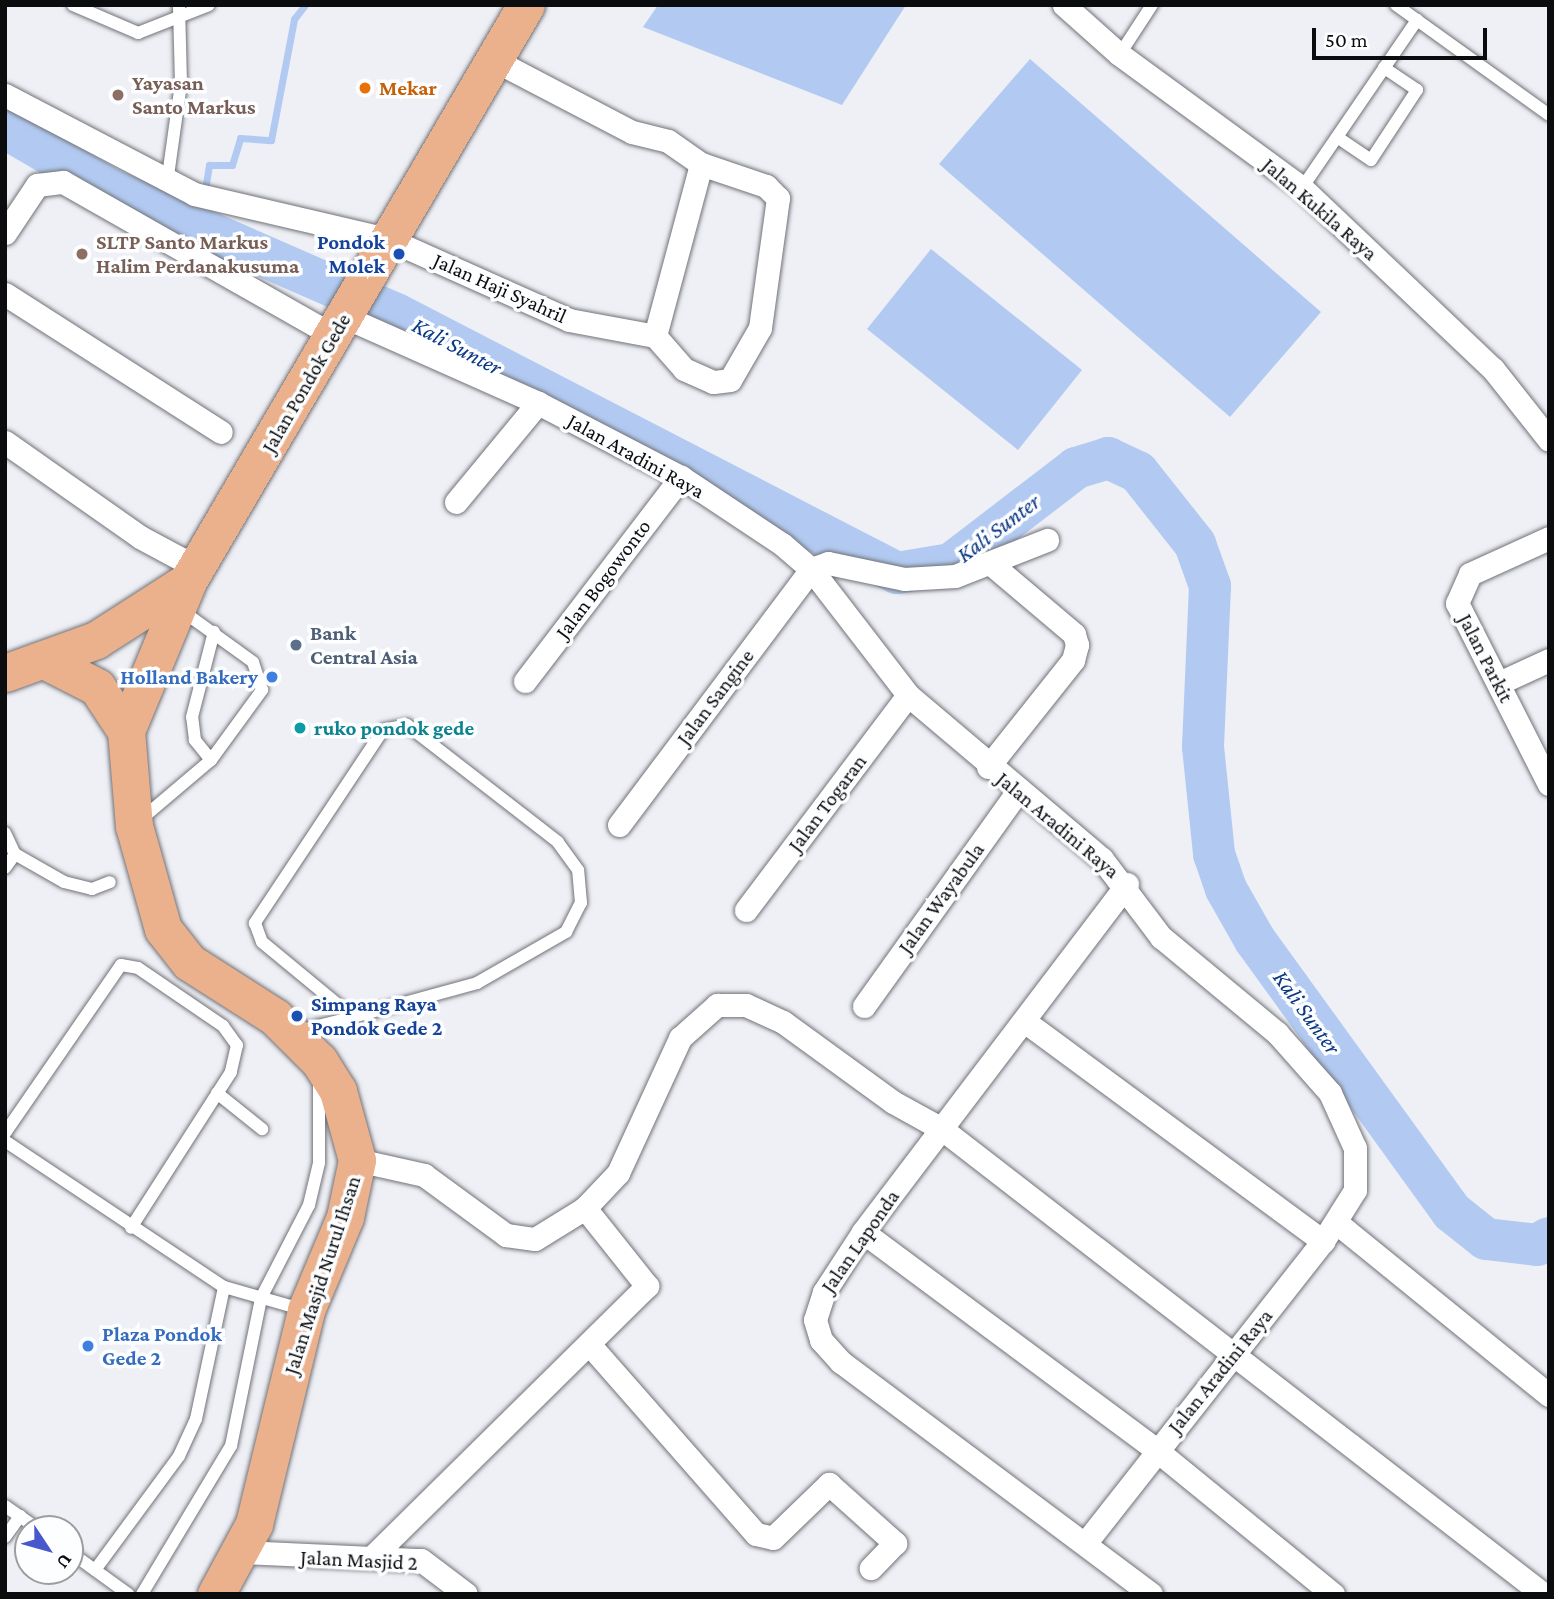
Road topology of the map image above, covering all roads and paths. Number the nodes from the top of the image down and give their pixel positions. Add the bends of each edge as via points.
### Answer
1 (73, 5) edge
2 (209, 5) edge
3 (1065, 5) edge
4 (1152, 5) edge
5 (1396, 5) edge
6 (516, 9) edge
7 (180, 10) edge
8 (1417, 20) junction
9 (1119, 54) junction
10 (496, 61) junction
11 (1384, 68) junction
12 (5, 95) edge
13 (1549, 115) edge
14 (1337, 137) junction
15 (701, 164) junction
16 (166, 183) junction
17 (1302, 188) junction
18 (5, 233) edge
19 (380, 253) junction
20 (5, 295) edge
21 (344, 319) junction
22 (655, 336) junction
23 (538, 404) junction
24 (221, 432) dead end
25 (1549, 440) edge
26 (5, 442) edge
27 (681, 477) junction
28 (456, 502) dead end
29 (1549, 538) edge
30 (1047, 540) dead end
31 (989, 563) junction
32 (811, 569) junction
33 (181, 588) junction
34 (214, 632) junction
35 (1549, 660) edge
36 (48, 662) junction
37 (5, 673) edge
38 (525, 681) dead end
39 (1499, 683) junction
40 (908, 695) junction
41 (126, 731) junction
42 (211, 760) junction
43 (988, 766) junction
44 (1549, 784) edge
45 (1018, 790) junction
46 (619, 825) dead end
47 (134, 826) junction
48 (5, 833) edge
49 (15, 855) junction
50 (5, 868) edge
51 (110, 882) dead end
52 (1128, 884) junction
53 (746, 910) dead end
54 (864, 1006) dead end
55 (353, 1017) junction
56 (1027, 1023) junction
57 (294, 1033) junction
58 (319, 1061) junction
59 (217, 1093) junction
60 (262, 1129) dead end
61 (942, 1129) junction
62 (5, 1133) edge
63 (5, 1142) edge
64 (357, 1160) junction
65 (585, 1208) junction
66 (131, 1228) junction
67 (863, 1232) junction
68 (1330, 1232) junction
69 (224, 1287) junction
70 (261, 1298) junction
71 (306, 1310) junction
72 (589, 1344) junction
73 (1234, 1356) junction
74 (1549, 1395) edge
75 (1155, 1449) junction
76 (1085, 1543) junction
77 (242, 1552) junction
78 (373, 1556) junction
79 (84, 1562) edge
80 (871, 1569) dead end
81 (95, 1570) junction
82 (128, 1594) edge
83 (142, 1594) edge
84 (216, 1594) edge
85 (466, 1594) edge
86 (1152, 1594) edge
87 (1333, 1594) edge
88 (1543, 1594) edge

1 - 7 lane via 138,33
2 - 7 lane
3 - 9 street, Jalan Kukila Raya
4 - 9 lane
5 - 8 lane
6 - 10 main road, Jalan Pondok Gede
7 - 16 lane via 181,83
8 - 11 lane
8 - 13 lane
9 - 17 street, Jalan Kukila Raya
10 - 15 street via 632,132 686,149
10 - 19 main road, Jalan Pondok Gede
11 - 14 lane
11 - 14 lane via 1418,90 1371,160
12 - 16 street, Jalan Haji Syahril
14 - 17 lane
15 - 22 street
15 - 22 street via 765,186 778,198 760,328 730,380 713,382 684,369
16 - 19 street, Jalan Haji Syahril
17 - 25 street, Jalan Kukila Raya via 1493,369
18 - 21 street, Jalan Aradini Raya via 37,186 62,182
19 - 21 main road, Jalan Pondok Gede
19 - 22 street, Jalan Haji Syahril via 569,320
20 - 24 street
21 - 23 street, Jalan Aradini Raya
21 - 33 main road, Jalan Pondok Gede
23 - 27 street, Jalan Aradini Raya
23 - 28 street
26 - 33 street via 140,537
27 - 32 street, Jalan Aradini Raya
27 - 38 street, Jalan Bogowonto
29 - 39 street, Jalan Parkit via 1470,574 1457,591 1457,603
30 - 31 street
31 - 32 street via 955,576 904,579 828,564
31 - 43 street via 1074,634 1077,645 1073,660
32 - 40 street, Jalan Aradini Raya
32 - 46 street, Jalan Sangine
33 - 34 lane
33 - 36 main road, Jalan Pondok Gede
33 - 41 main road, Jalan Masjid Nurul Ihsan
34 - 42 lane via 191,717 195,740
34 - 42 lane via 253,662 262,680 256,703
35 - 39 street
36 - 37 main road, Jalan Pondok Gede
36 - 41 main road via 97,687
39 - 44 street, Jalan Parkit
40 - 43 street, Jalan Aradini Raya
40 - 53 street, Jalan Togaran
41 - 47 main road, Jalan Masjid Nurul Ihsan
42 - 47 lane
43 - 45 street, Jalan Aradini Raya
45 - 52 street, Jalan Aradini Raya
45 - 54 street, Jalan Wayabula
47 - 57 main road, Jalan Masjid Nurul Ihsan via 153,906 177,949
48 - 49 lane
49 - 50 lane
49 - 51 lane via 76,887
52 - 56 street, Jalan Laponda
52 - 68 street, Jalan Aradini Raya via 1161,937 1277,1033 1331,1093 1355,1148 1358,1173
55 - 55 lane via 262,942 255,923 383,730 407,725 558,842 578,870 581,903 566,932 525,959 477,983
55 - 57 lane
56 - 61 street, Jalan Laponda
56 - 68 street
57 - 58 main road, Jalan Masjid Nurul Ihsan
58 - 64 main road, Jalan Masjid Nurul Ihsan via 338,1091
58 - 70 lane via 316,1173 309,1205
59 - 60 lane
59 - 62 lane via 237,1055 231,1035 127,963 97,995
59 - 66 lane
61 - 65 street via 893,1102 783,1022 746,1005 716,1005 680,1038 628,1157
61 - 67 street, Jalan Laponda
61 - 73 street
63 - 66 lane
64 - 65 street via 424,1175 521,1241
64 - 71 main road, Jalan Masjid Nurul Ihsan via 345,1217
65 - 72 street via 648,1286
66 - 69 lane
67 - 75 street
67 - 76 street, Jalan Laponda via 818,1305 815,1320 830,1352
68 - 73 street, Jalan Aradini Raya
68 - 74 street
69 - 70 lane
69 - 81 lane via 190,1431
70 - 71 lane
70 - 83 lane via 230,1446
71 - 77 main road, Jalan Masjid Nurul Ihsan
72 - 78 street
72 - 80 street via 756,1534 773,1538 829,1483 895,1543
73 - 75 street, Jalan Aradini Raya
73 - 88 street
75 - 76 street, Jalan Aradini Raya
75 - 87 street
76 - 86 street, Jalan Laponda
77 - 78 street, Jalan Masjid 2 via 346,1561
77 - 84 main road, Jalan Masjid Nurul Ihsan
78 - 85 street, Jalan Masjid 2 via 421,1560
79 - 81 lane
81 - 82 lane

